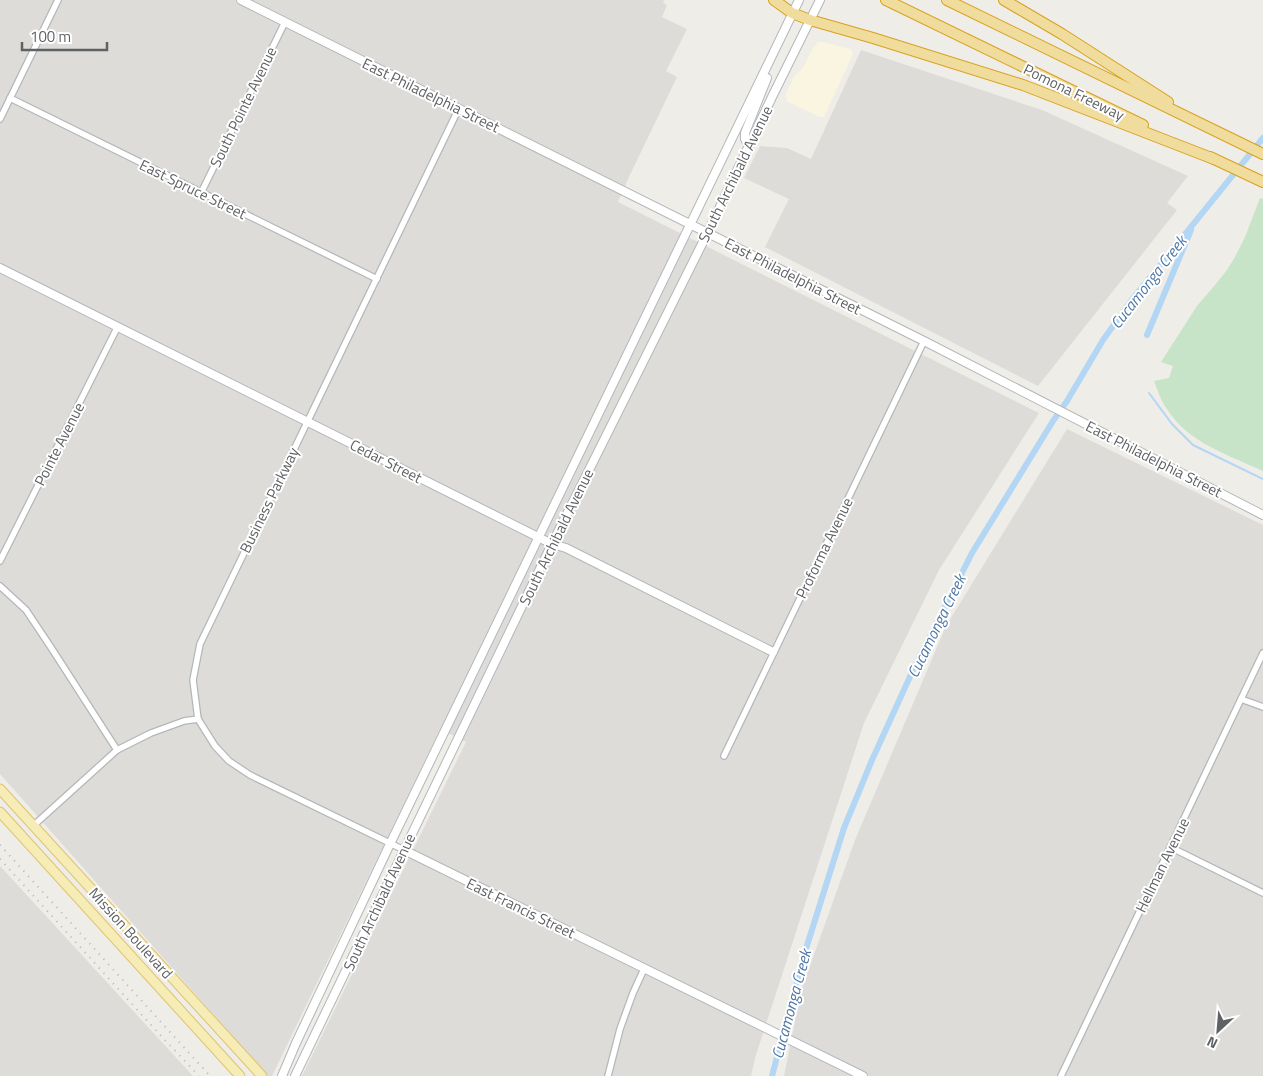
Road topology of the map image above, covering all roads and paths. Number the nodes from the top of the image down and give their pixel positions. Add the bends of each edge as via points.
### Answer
1 (58, 0) edge
2 (241, 0) edge
3 (774, 0) edge
4 (799, 0) edge
5 (820, 0) edge
6 (886, 0) edge
7 (947, 0) edge
8 (1004, 0) edge
9 (792, 13) junction
10 (810, 20) junction
11 (285, 22) junction
12 (773, 54) junction
13 (10, 98) junction
14 (459, 108) junction
15 (0, 119) edge
16 (1206, 127) junction
17 (749, 146) junction
18 (1263, 154) edge
19 (1214, 159) junction
20 (1263, 182) edge
21 (201, 193) junction
22 (691, 224) junction
23 (708, 232) junction
24 (0, 268) edge
25 (377, 279) junction
26 (118, 326) junction
27 (924, 342) junction
28 (307, 421) junction
29 (1263, 515) edge
30 (538, 537) junction
31 (552, 544) junction
32 (0, 561) edge
33 (0, 586) edge
34 (774, 652) junction
35 (1263, 653) edge
36 (1241, 699) junction
37 (1263, 707) edge
38 (198, 718) junction
39 (117, 750) junction
40 (724, 756) dead end
41 (0, 789) edge
42 (0, 812) edge
43 (33, 826) junction
44 (390, 844) junction
45 (1170, 847) junction
46 (404, 850) junction
47 (1263, 893) edge
48 (644, 969) junction
49 (261, 1074) edge
50 (282, 1074) edge
51 (240, 1076) edge
52 (296, 1076) edge
53 (608, 1076) edge
54 (863, 1076) edge
55 (1060, 1076) edge

1 - 13 street
2 - 11 street, East Philadelphia Street
3 - 9 highway
4 - 9 street, South Archibald Avenue
5 - 10 street, South Archibald Avenue
6 - 19 highway, Pomona Freeway
7 - 16 highway, Pomona Freeway
8 - 16 highway
9 - 10 highway
9 - 12 street, South Archibald Avenue
10 - 17 street, South Archibald Avenue
10 - 19 highway via 1022,85
11 - 14 street, East Philadelphia Street
11 - 21 street, South Pointe Avenue
12 - 17 street via 745,133
12 - 22 street, South Archibald Avenue
13 - 15 street
13 - 21 street, East Spruce Street
14 - 22 street, East Philadelphia Street
14 - 25 street, Business Parkway
16 - 18 highway, Pomona Freeway
17 - 23 street, South Archibald Avenue
19 - 20 highway, Pomona Freeway
21 - 25 street, East Spruce Street
22 - 23 street, East Philadelphia Street
22 - 30 street, South Archibald Avenue
23 - 27 street, East Philadelphia Street
23 - 31 street, South Archibald Avenue
24 - 26 street, Cedar Street
25 - 28 street, Business Parkway
26 - 28 street, Cedar Street
26 - 32 street, Pointe Avenue
27 - 29 street, East Philadelphia Street
27 - 34 street, Proforma Avenue
28 - 30 street, Cedar Street
28 - 38 street, Business Parkway via 200,644 193,680
30 - 31 street, Cedar Street
30 - 44 street, South Archibald Avenue
31 - 34 street, Cedar Street via 566,548
31 - 46 street, South Archibald Avenue
33 - 39 street via 26,610
34 - 40 street, Proforma Avenue
35 - 36 street, Hellman Avenue
36 - 37 street
36 - 45 street, Hellman Avenue
38 - 39 street via 151,733
38 - 44 street, East Francis Street via 215,746 229,761
39 - 43 street
41 - 43 main road, Mission Boulevard
42 - 51 main road, Mission Boulevard
43 - 49 main road, Mission Boulevard
44 - 46 street, East Francis Street
44 - 50 street, South Archibald Avenue
45 - 47 street
45 - 55 street, Hellman Avenue
46 - 48 street, East Francis Street
46 - 52 street, South Archibald Avenue
48 - 53 street via 620,1029
48 - 54 street, East Francis Street

